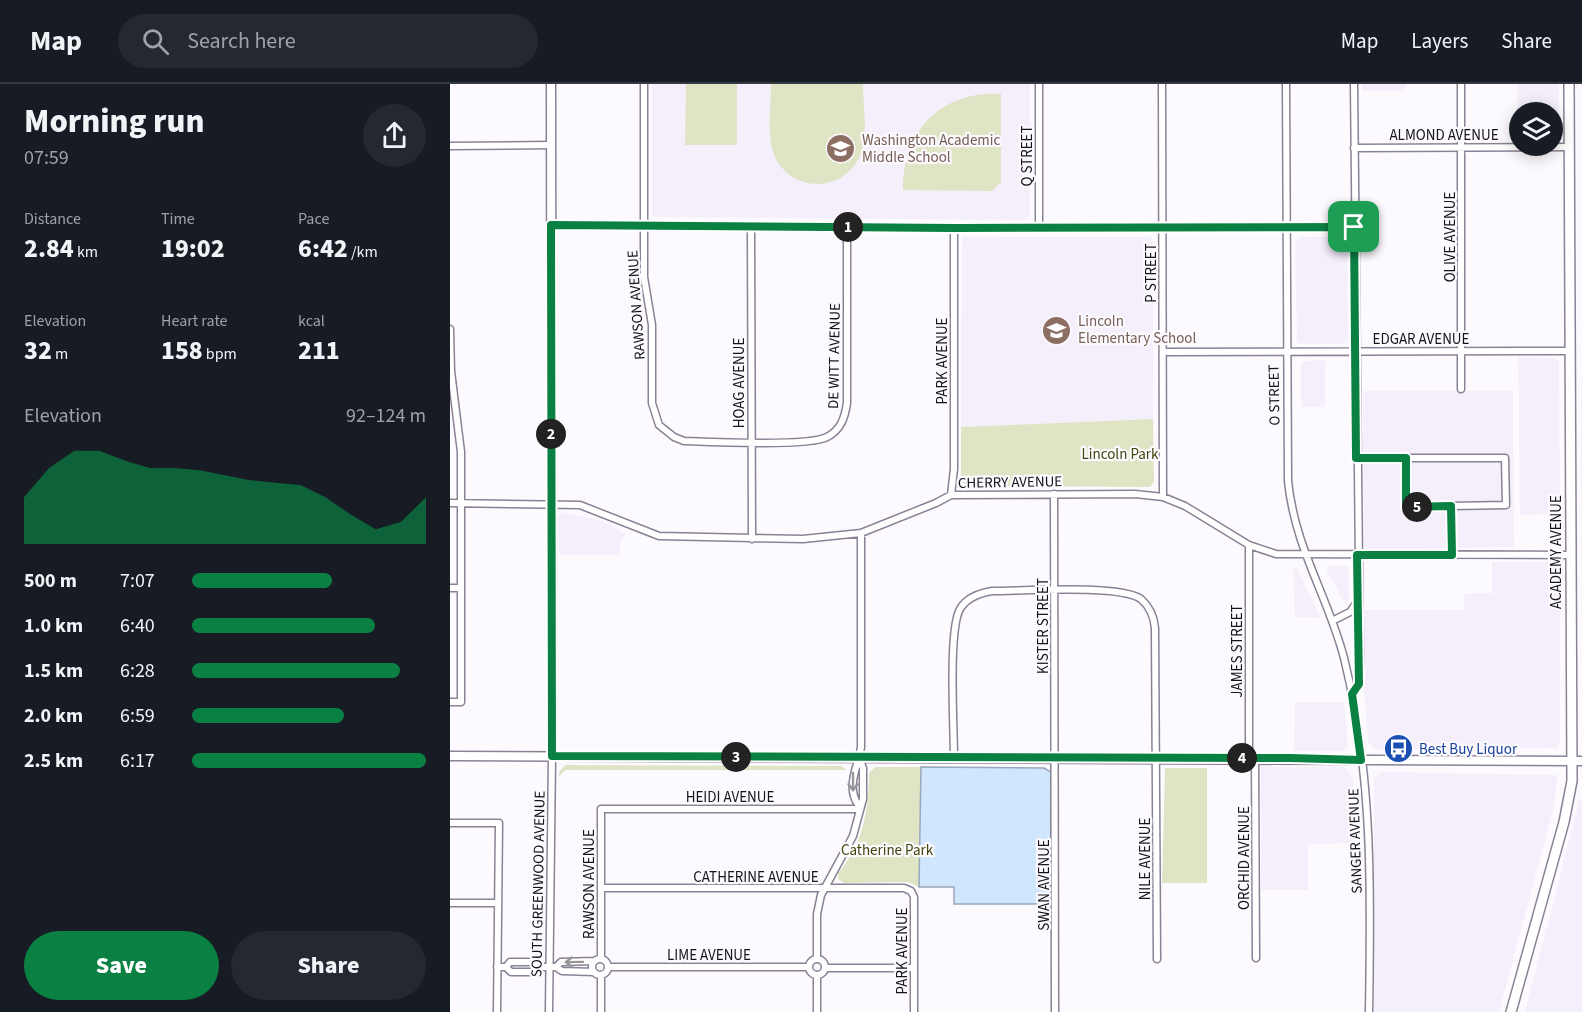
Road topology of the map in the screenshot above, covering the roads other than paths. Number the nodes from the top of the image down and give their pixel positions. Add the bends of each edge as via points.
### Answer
1 (551, 84) edge
2 (644, 84) edge
3 (1039, 84) edge
4 (1162, 84) edge
5 (1286, 84) edge
6 (1354, 84) edge
7 (1461, 84) edge
8 (1569, 84) edge
9 (551, 145) junction
10 (450, 146) edge
11 (1462, 147) junction
12 (1570, 147) junction
13 (1354, 148) junction
14 (551, 225) junction
15 (644, 226) junction
16 (750, 227) junction
17 (847, 227) junction
18 (1286, 227) junction
19 (1354, 227) junction
20 (954, 228) junction
21 (1039, 228) junction
22 (1164, 228) junction
23 (450, 329) edge
24 (1355, 351) junction
25 (1462, 351) junction
26 (1570, 351) junction
27 (1163, 352) junction
28 (1286, 352) junction
29 (1461, 389) dead end
30 (752, 442) junction
31 (1356, 458) junction
32 (1406, 458) junction
33 (1054, 494) junction
34 (951, 495) junction
35 (1163, 497) junction
36 (450, 503) edge
37 (461, 503) junction
38 (551, 504) junction
39 (1451, 506) junction
40 (861, 533) junction
41 (752, 539) junction
42 (1249, 545) junction
43 (1305, 555) junction
44 (1357, 555) junction
45 (1452, 555) junction
46 (1571, 555) junction
47 (450, 588) edge
48 (461, 588) junction
49 (1054, 591) junction
50 (1357, 601) junction
51 (1332, 621) junction
52 (1352, 694) junction
53 (450, 702) edge
54 (450, 756) edge
55 (552, 756) junction
56 (859, 758) junction
57 (954, 758) junction
58 (1056, 758) junction
59 (1156, 758) junction
60 (1252, 758) junction
61 (1361, 760) junction
62 (1577, 761) edge
63 (859, 808) junction
64 (602, 809) joint
65 (450, 823) edge
66 (601, 888) junction
67 (824, 889) junction
68 (911, 891) joint
69 (450, 903) edge
70 (498, 903) junction
71 (601, 958) junction
72 (1256, 958) dead end
73 (817, 959) junction
74 (1158, 959) dead end
75 (594, 961) junction
76 (497, 967) junction
77 (553, 967) junction
78 (609, 967) junction
79 (808, 968) junction
80 (825, 968) junction
81 (914, 968) junction
82 (597, 973) junction
83 (817, 976) junction
84 (497, 1012) edge
85 (549, 1012) edge
86 (601, 1012) edge
87 (817, 1012) edge
88 (914, 1012) edge
89 (1055, 1012) edge
90 (1369, 1012) edge
91 (1511, 1012) edge

1 - 9 street
2 - 15 street, RAWSON AVENUE
3 - 21 street, Q STREET
4 - 22 street, P STREET
5 - 18 street, O STREET
6 - 13 street, SANGER AVENUE
7 - 11 street, OLIVE AVENUE
8 - 12 main road, ACADEMY AVENUE
9 - 10 street
9 - 14 street
11 - 12 street, ALMOND AVENUE
11 - 13 street, ALMOND AVENUE
11 - 25 street, OLIVE AVENUE
12 - 26 main road, ACADEMY AVENUE
13 - 19 street, SANGER AVENUE
14 - 15 street
14 - 38 street
15 - 16 street
15 - 30 street, RAWSON AVENUE via 644,277 652,325 652,403 656,419 666,432 684,441
16 - 17 street
16 - 30 street, HOAG AVENUE
17 - 20 street
17 - 30 street, DE WITT AVENUE via 847,403 842,423 829,437 818,441
18 - 19 street
18 - 22 street
18 - 28 street, O STREET
19 - 24 street, SANGER AVENUE
20 - 21 street
20 - 34 street, PARK AVENUE
21 - 22 street
22 - 27 street, P STREET
23 - 37 street via 451,370 461,439
24 - 25 street, EDGAR AVENUE
24 - 28 street, EDGAR AVENUE
24 - 31 street, SANGER AVENUE
25 - 26 street, EDGAR AVENUE
25 - 29 street, OLIVE AVENUE
26 - 46 main road, ACADEMY AVENUE
27 - 28 street, EDGAR AVENUE
27 - 35 street, P STREET
28 - 43 street, O STREET via 1288,481
30 - 41 street, HOAG AVENUE
31 - 32 street
31 - 44 street, SANGER AVENUE
32 - 39 street via 1406,507
32 - 39 street via 1505,458 1506,505
33 - 34 street, CHERRY AVENUE
33 - 35 street, CHERRY AVENUE
33 - 49 street, KISTER STREET
34 - 40 street, CHERRY AVENUE
35 - 42 street, CHERRY AVENUE
36 - 37 street, CHERRY AVENUE
37 - 38 street, CHERRY AVENUE
37 - 48 street
38 - 41 street, CHERRY AVENUE via 590,508 631,528 659,536
38 - 55 street
39 - 45 street
40 - 41 street, CHERRY AVENUE via 828,538
40 - 56 street
42 - 43 street, CHERRY AVENUE via 1276,554
42 - 60 street, JAMES STREET
43 - 44 street, CHERRY AVENUE
43 - 51 street, O STREET
44 - 45 street, CHERRY AVENUE
44 - 50 street, SANGER AVENUE
45 - 46 street, CHERRY AVENUE
46 - 62 main road, ACADEMY AVENUE
47 - 48 street
48 - 53 street via 461,702
49 - 57 street, NILE AVENUE via 982,593 960,609 954,630
49 - 58 street, KISTER STREET
49 - 59 street, NILE AVENUE via 1116,591 1131,594 1148,606 1155,628
50 - 51 street via 1350,612
50 - 52 street, SANGER AVENUE via 1359,684
51 - 52 street, O STREET
52 - 61 street, SANGER AVENUE
54 - 55 street
55 - 56 street
55 - 77 street, SOUTH GREENWOOD AVENUE
56 - 57 street
56 - 63 street via 854,768 854,798
57 - 58 street
58 - 59 street
58 - 89 street, SWAN AVENUE
59 - 60 street
59 - 74 street, NILE AVENUE
60 - 61 street
60 - 72 street, ORCHID AVENUE
61 - 62 street
61 - 90 street, SANGER AVENUE via 1366,791
62 - 91 main road, ACADEMY AVENUE
63 - 64 street, HEIDI AVENUE
63 - 67 street via 853,836
64 - 66 street, RAWSON AVENUE
65 - 70 street via 499,824
66 - 67 street, CATHERINE AVENUE
66 - 71 street, RAWSON AVENUE
67 - 68 street, CATHERINE AVENUE
67 - 73 street via 817,914
68 - 81 street, PARK AVENUE
69 - 70 street
70 - 76 street
71 - 75 street
71 - 78 street
73 - 79 street
73 - 80 street
75 -> 77 street via 561,962
75 - 82 street
76 - 77 street via 506,967 511,972
76 - 84 street
77 - 82 street
77 - 85 street, SOUTH GREENWOOD AVENUE
78 - 79 street, LIME AVENUE
78 - 82 street via 607,972
79 - 83 street
80 - 81 street
80 - 83 street
81 - 88 street, PARK AVENUE
82 - 86 street
83 - 87 street

